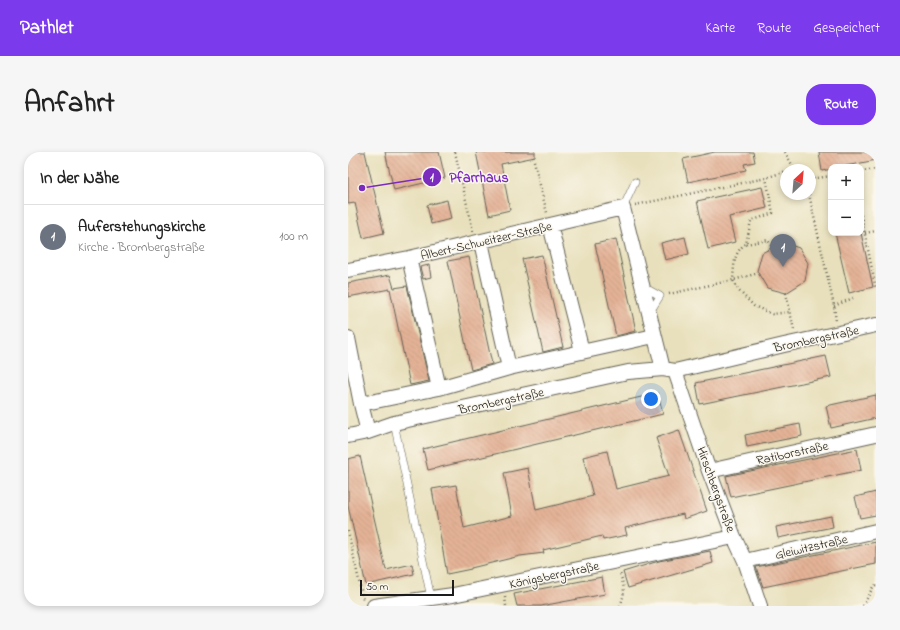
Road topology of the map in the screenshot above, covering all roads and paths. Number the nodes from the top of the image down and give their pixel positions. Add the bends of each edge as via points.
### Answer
1 (455, 152) edge
2 (785, 152) edge
3 (533, 157) dead end
4 (791, 164) edge
5 (876, 169) edge
6 (864, 171) edge
7 (780, 173) edge
8 (828, 176) edge
9 (766, 178) junction
10 (816, 178) edge
11 (635, 182) dead end
12 (810, 200) edge
13 (623, 208) junction
14 (550, 225) junction
15 (864, 228) edge
16 (876, 231) edge
17 (865, 233) junction
18 (479, 242) junction
19 (746, 244) junction
20 (772, 248) dead end
21 (409, 258) junction
22 (348, 270) edge
23 (759, 273) dead end
24 (734, 280) junction
25 (642, 286) junction
26 (876, 289) edge
27 (786, 293) dead end
28 (660, 296) junction
29 (853, 298) dead end
30 (834, 306) junction
31 (791, 312) junction
32 (649, 314) junction
33 (876, 325) edge
34 (837, 334) junction
35 (654, 336) junction
36 (348, 338) edge
37 (797, 342) junction
38 (582, 351) junction
39 (510, 368) junction
40 (669, 370) junction
41 (439, 388) junction
42 (361, 404) junction
43 (394, 423) junction
44 (368, 432) junction
45 (876, 434) edge
46 (348, 436) edge
47 (709, 471) junction
48 (348, 531) edge
49 (876, 531) edge
50 (734, 536) junction
51 (617, 561) junction
52 (745, 561) junction
53 (876, 585) edge
54 (432, 598) junction
55 (365, 606) edge
56 (374, 606) edge
57 (620, 606) edge
58 (760, 606) edge
59 (863, 606) edge

1 - 18 path
2 - 4 path
3 - 14 path
5 - 6 path
7 - 9 path
8 - 10 path
9 - 13 path
9 - 19 path via 773,213 751,221
11 - 13 lane
12 - 30 path
13 - 14 street, Albert-Schweitzer-Straße
13 - 25 street
14 - 18 street, Albert-Schweitzer-Straße
14 - 38 street
15 - 17 path
16 - 17 path
17 - 26 path
18 - 21 street, Albert-Schweitzer-Straße
18 - 39 street
19 - 20 path via 768,240
19 - 24 path via 741,247 734,260
21 - 22 street, Albert-Schweitzer-Straße
21 - 41 street
23 - 24 path
24 - 28 path
24 - 31 path via 739,291 754,306 772,314
25 - 28 lane
25 - 32 street
27 - 31 path
28 - 32 lane
29 - 30 path
30 - 34 path
31 - 37 path
32 - 35 street
33 - 34 street, Brombergstraße
34 - 37 street, Brombergstraße
35 - 38 street, Brombergstraße
35 - 40 street
36 - 42 street
37 - 40 street, Brombergstraße
38 - 39 street, Brombergstraße
39 - 41 street, Brombergstraße
40 - 43 street, Brombergstraße via 628,372
40 - 47 street, Hirschbergstraße
41 - 42 street, Brombergstraße
42 - 44 street
43 - 44 street, Brombergstraße
43 - 54 lane
44 - 46 street, Brombergstraße
45 - 47 street, Ratiborstraße
47 - 50 street, Hirschbergstraße
48 - 55 path
49 - 52 street, Gleiwitzstraße
50 - 51 street, Königsbergstraße
50 - 52 street, Hirschbergstraße
51 - 54 street, Königsbergstraße
51 - 57 path via 624,586
52 - 58 street, Hirschbergstraße
53 - 59 path
54 - 56 street, Königsbergstraße

